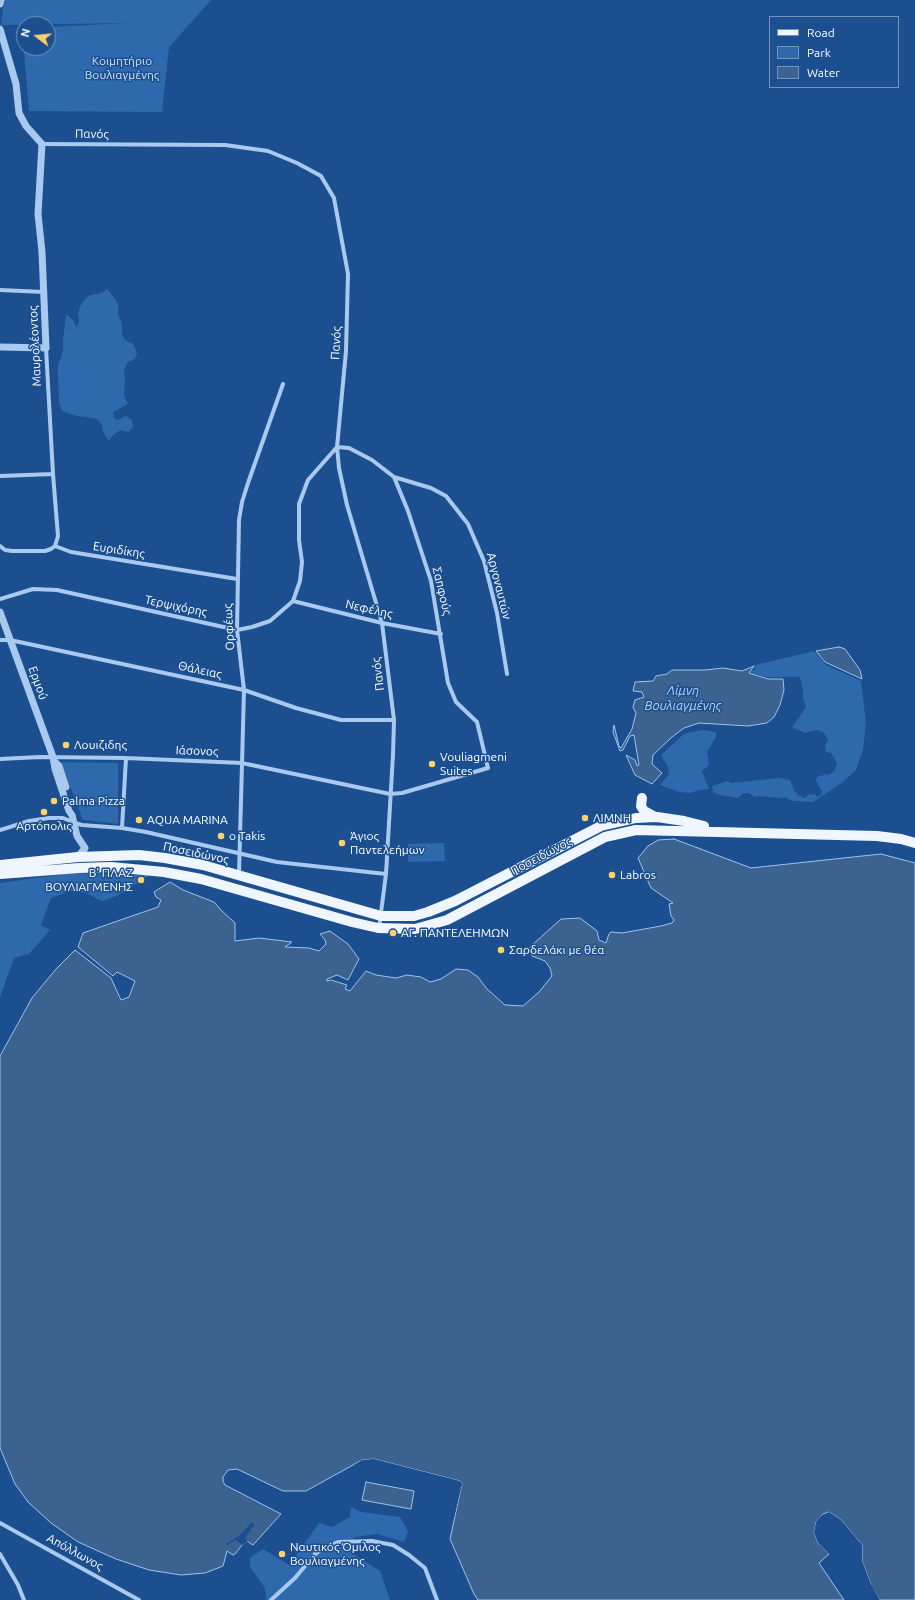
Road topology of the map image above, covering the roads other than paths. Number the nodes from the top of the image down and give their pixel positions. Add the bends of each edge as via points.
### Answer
1 (1, 0) edge
2 (0, 4) edge
3 (0, 29) edge
4 (42, 144) junction
5 (0, 290) edge
6 (44, 292) junction
7 (0, 347) edge
8 (46, 348) junction
9 (283, 384) dead end
10 (337, 447) junction
11 (53, 474) junction
12 (0, 476) edge
13 (394, 477) junction
14 (0, 546) edge
15 (55, 546) junction
16 (237, 579) junction
17 (0, 599) edge
18 (293, 601) junction
19 (0, 612) edge
20 (382, 624) junction
21 (237, 630) junction
22 (441, 634) junction
23 (0, 640) edge
24 (10, 640) junction
25 (507, 674) dead end
26 (244, 690) junction
27 (394, 720) junction
28 (126, 758) junction
29 (0, 759) edge
30 (54, 760) junction
31 (242, 762) junction
32 (390, 794) junction
33 (642, 798) dead end
34 (657, 817) junction
35 (624, 820) junction
36 (75, 824) junction
37 (122, 828) junction
38 (0, 830) edge
39 (722, 831) junction
40 (624, 832) junction
41 (915, 843) edge
42 (240, 854) junction
43 (78, 857) junction
44 (0, 865) edge
45 (79, 868) junction
46 (0, 874) edge
47 (386, 874) junction
48 (240, 876) junction
49 (381, 916) junction
50 (378, 928) junction
51 (0, 1523) edge
52 (0, 1554) edge
53 (24, 1600) edge
54 (139, 1600) edge
55 (271, 1600) edge
56 (437, 1600) edge

1 - 2 street
3 - 4 street via 16,84 19,113 26,126
4 - 6 street, Μαυρολέοντος via 38,214
4 - 10 street, Πανός via 225,145 268,151 321,176 334,198 348,274 346,351
5 - 6 street
6 - 8 street, Μαυρολέοντος
7 - 8 street
8 - 11 street, Μαυρολέοντος
9 - 16 street, Ορφέως via 242,502
10 - 13 street, Σαπφούς via 349,448 372,460
10 - 18 street, Τερψιχόρης via 308,480 299,504 302,562 300,581
10 - 20 street, Πανός via 347,505
11 - 12 street
11 - 15 street, Μαυρολέοντος via 58,536
13 - 22 street, Σαπφούς via 431,581
13 - 25 street, Αργοναυτών via 431,488 446,496 468,524 484,561 497,613
14 - 15 street via 12,552 45,551
15 - 16 street, Ευριδίκης via 71,552
16 - 21 street, Ορφέως
17 - 21 street, Τερψιχόρης via 33,589 57,590
18 - 20 street, Νεφέλης
18 - 21 street, Τερψιχόρης via 270,621
19 - 24 street, Ερμού
20 - 22 street, Νεφέλης
20 - 27 street, Πανός
21 - 26 street, Ορφέως
22 - 32 street, Σαπφούς via 448,683 456,702 477,722 488,768 402,793
23 - 24 street, Θάλειας
24 - 26 street, Θάλειας
24 - 30 street, Ερμού
26 - 27 street, Θάλειας via 341,720
26 - 31 street, Ορφέως
27 - 32 street, Πανός
28 - 30 street, Ιάσονος
28 - 31 street, Ιάσονος
28 - 37 street
29 - 30 street, Ιάσονος
30 - 36 street, Ερμού
31 - 32 street, Ιάσονος
31 - 42 street, Ορφέως
32 - 47 street
33 - 34 main road via 641,806 644,811
34 - 35 main road, Ποσειδώνος
34 - 39 main road, Ποσειδώνος
35 - 40 main road
35 - 49 main road, Ποσειδώνος via 601,826 441,908 414,916
36 - 37 street
36 - 38 street via 63,818 49,818
36 - 43 street, Ερμού via 80,840
37 - 42 street
39 - 40 main road, Ποσειδώνος
39 - 41 main road, Ποσειδώνος via 877,836
40 - 50 main road, Ποσειδώνος via 598,840 447,920 415,929
42 - 47 street via 277,862
42 - 48 street, Ορφέως
43 - 44 main road, Ποσειδώνος
43 - 45 street, Ερμού
43 - 48 main road, Ποσειδώνος via 139,855 190,863
45 - 46 main road, Ποσειδώνος
45 - 50 main road, Ποσειδώνος via 111,867 188,876
47 - 49 street
48 - 49 main road, Ποσειδώνος
49 - 50 street
51 - 54 street, Απόλλωνος
52 - 53 street
55 - 56 street via 324,1547 339,1542 372,1541 393,1545 425,1568

